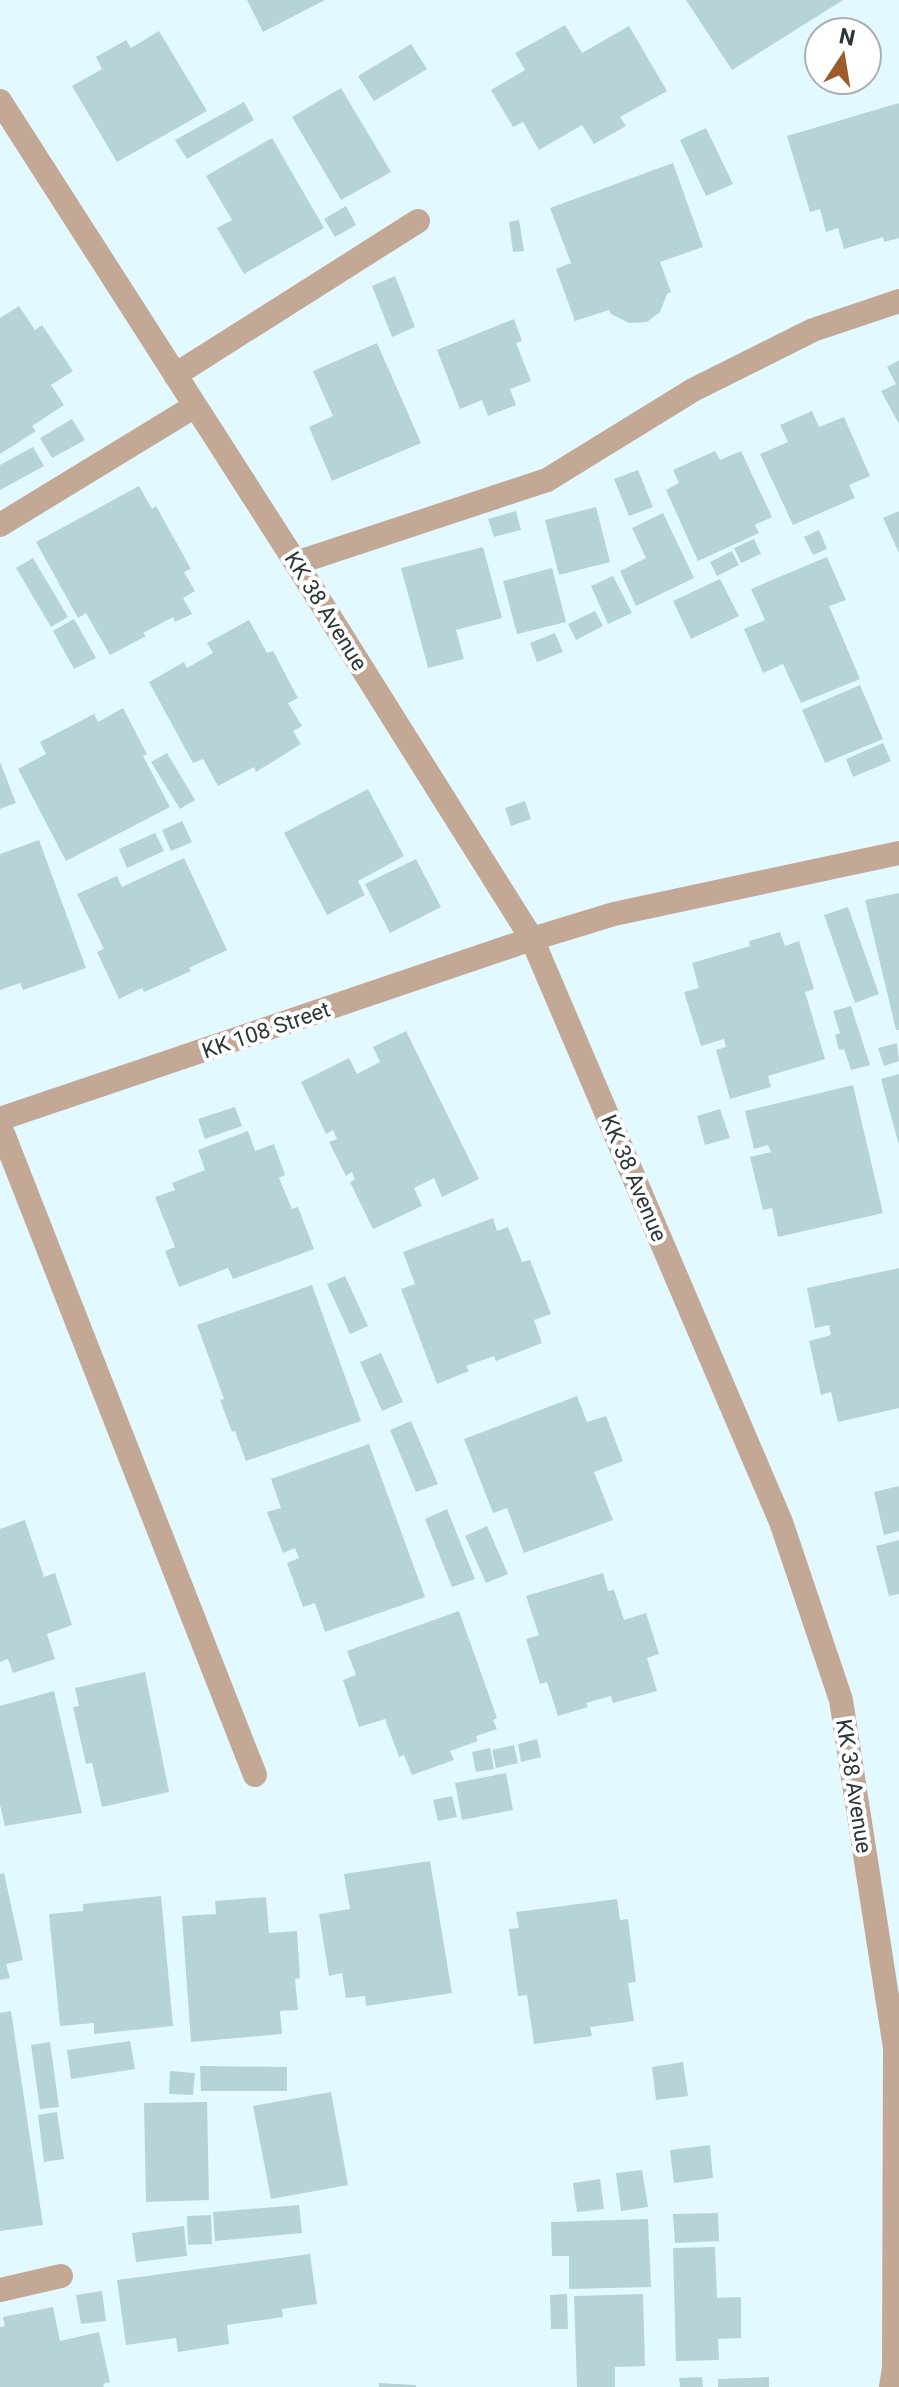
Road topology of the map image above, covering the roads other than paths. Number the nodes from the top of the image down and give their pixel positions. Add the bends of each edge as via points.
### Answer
1 (0, 101) edge
2 (418, 221) dead end
3 (899, 301) edge
4 (175, 375) junction
5 (195, 406) junction
6 (0, 525) edge
7 (296, 563) junction
8 (899, 853) edge
9 (532, 939) junction
10 (0, 1119) edge
11 (0, 1126) edge
12 (255, 1775) dead end
13 (897, 2048) edge
14 (61, 2276) dead end
15 (0, 2290) edge
16 (891, 2387) edge

1 - 4 street, KK 38 Avenue
2 - 4 street
3 - 7 street via 813,330 693,390 547,480
4 - 5 street, KK 38 Avenue
5 - 6 street
5 - 7 street, KK 38 Avenue
7 - 9 street, KK 38 Avenue
8 - 9 street, KK 108 Street via 614,914
9 - 10 street, KK 108 Street
9 - 13 street, KK 38 Avenue via 781,1522 841,1700
11 - 12 street
13 - 16 street, KK 38 Avenue
14 - 15 street

